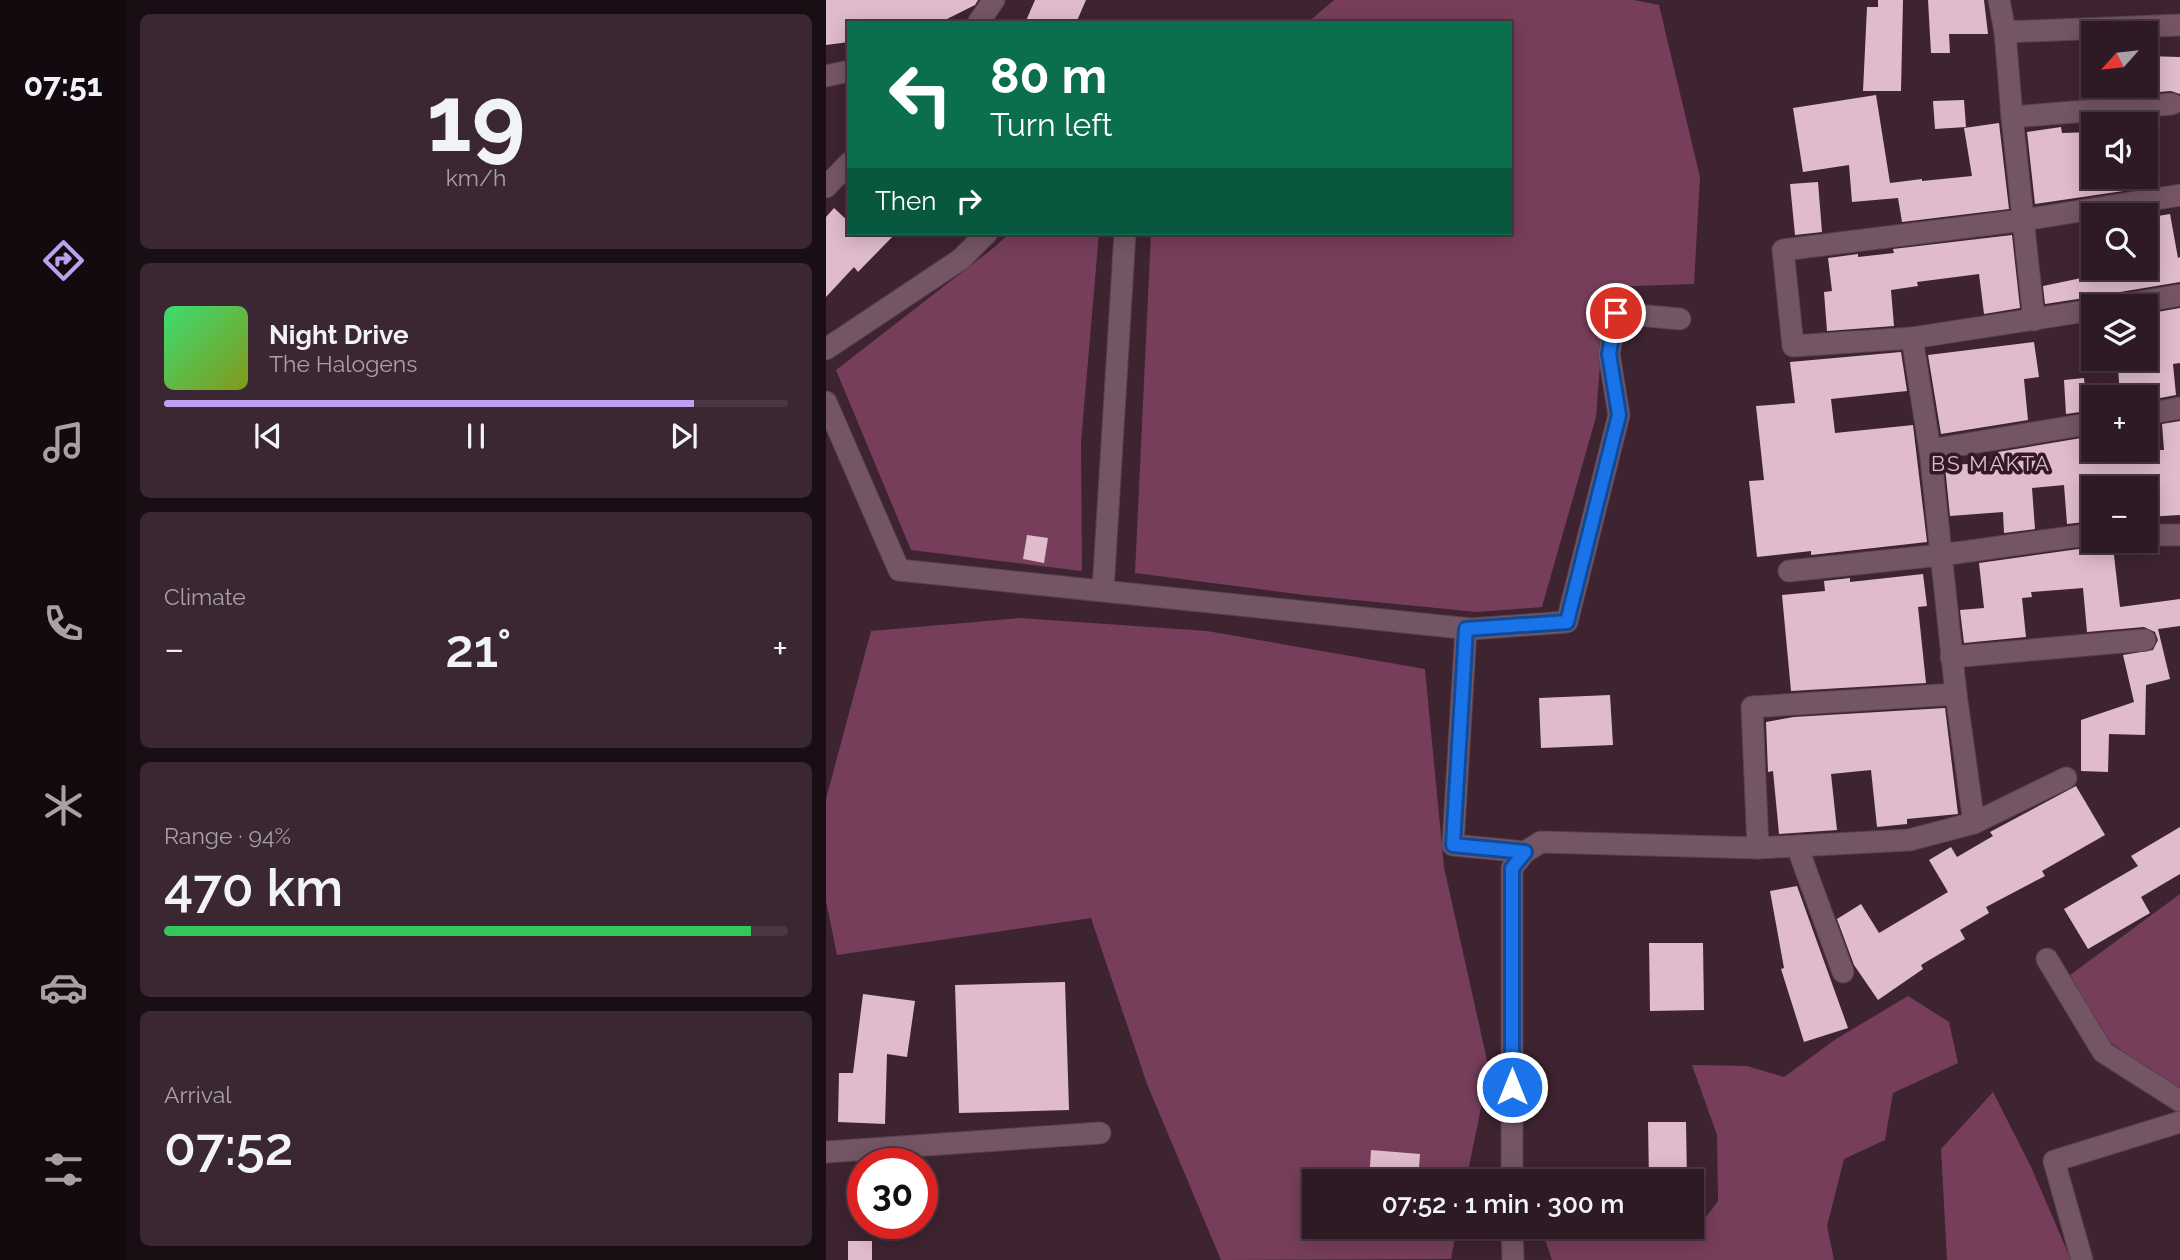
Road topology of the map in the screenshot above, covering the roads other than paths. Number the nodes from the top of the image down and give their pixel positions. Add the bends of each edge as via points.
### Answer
1 (995, 0) edge
2 (1999, 0) edge
3 (979, 21) edge
4 (2180, 25) edge
5 (2005, 32) junction
6 (847, 71) edge
7 (826, 76) edge
8 (2172, 104) dead end
9 (2012, 117) junction
10 (847, 165) edge
11 (826, 187) edge
12 (2180, 195) edge
13 (2024, 220) junction
14 (985, 235) edge
15 (1125, 235) edge
16 (2180, 295) edge
17 (2158, 299) edge
18 (2081, 312) edge
19 (1680, 319) dead end
20 (2035, 320) junction
21 (1912, 338) junction
22 (826, 349) edge
23 (826, 402) edge
24 (2180, 408) edge
25 (2158, 412) edge
26 (2081, 425) edge
27 (1930, 450) junction
28 (2158, 535) edge
29 (2180, 535) edge
30 (2081, 536) edge
31 (1941, 555) junction
32 (1789, 570) dead end
33 (1103, 590) junction
34 (1466, 629) junction
35 (2145, 640) dead end
36 (1951, 657) junction
37 (1956, 694) junction
38 (2066, 778) dead end
39 (1974, 823) junction
40 (1797, 846) junction
41 (1758, 848) junction
42 (1525, 852) junction
43 (2047, 959) dead end
44 (1843, 972) dead end
45 (2180, 1101) edge
46 (2180, 1122) edge
47 (1100, 1133) dead end
48 (826, 1152) edge
49 (1512, 1169) edge
50 (1513, 1239) edge
51 (1513, 1260) edge
52 (2082, 1260) edge

1 - 3 street
2 - 5 street
4 - 5 street
5 - 9 street
6 - 7 street
8 - 9 street
9 - 13 street
10 - 11 street
12 - 13 street
13 - 20 street
13 - 21 street via 1783,250 1793,346
14 - 22 street via 961,259
15 - 33 street
16 - 17 street
18 - 20 street
19 - 34 street via 1616,313 1609,354 1619,415 1567,622
20 - 21 street
21 - 27 street
23 - 33 street via 899,570
24 - 25 street
26 - 27 street
27 - 31 street
28 - 29 street
30 - 31 street
31 - 32 street
31 - 36 street
33 - 34 street
34 - 42 street via 1453,845
35 - 36 street
36 - 37 street
37 - 39 street
37 - 41 street via 1752,707
38 - 39 street
39 - 40 street via 1909,840
40 - 41 street
40 - 44 street
41 - 42 street via 1541,842
42 - 49 street via 1512,868
43 - 45 street via 2103,1052
46 - 52 street via 2054,1161
47 - 48 street
50 - 51 street

